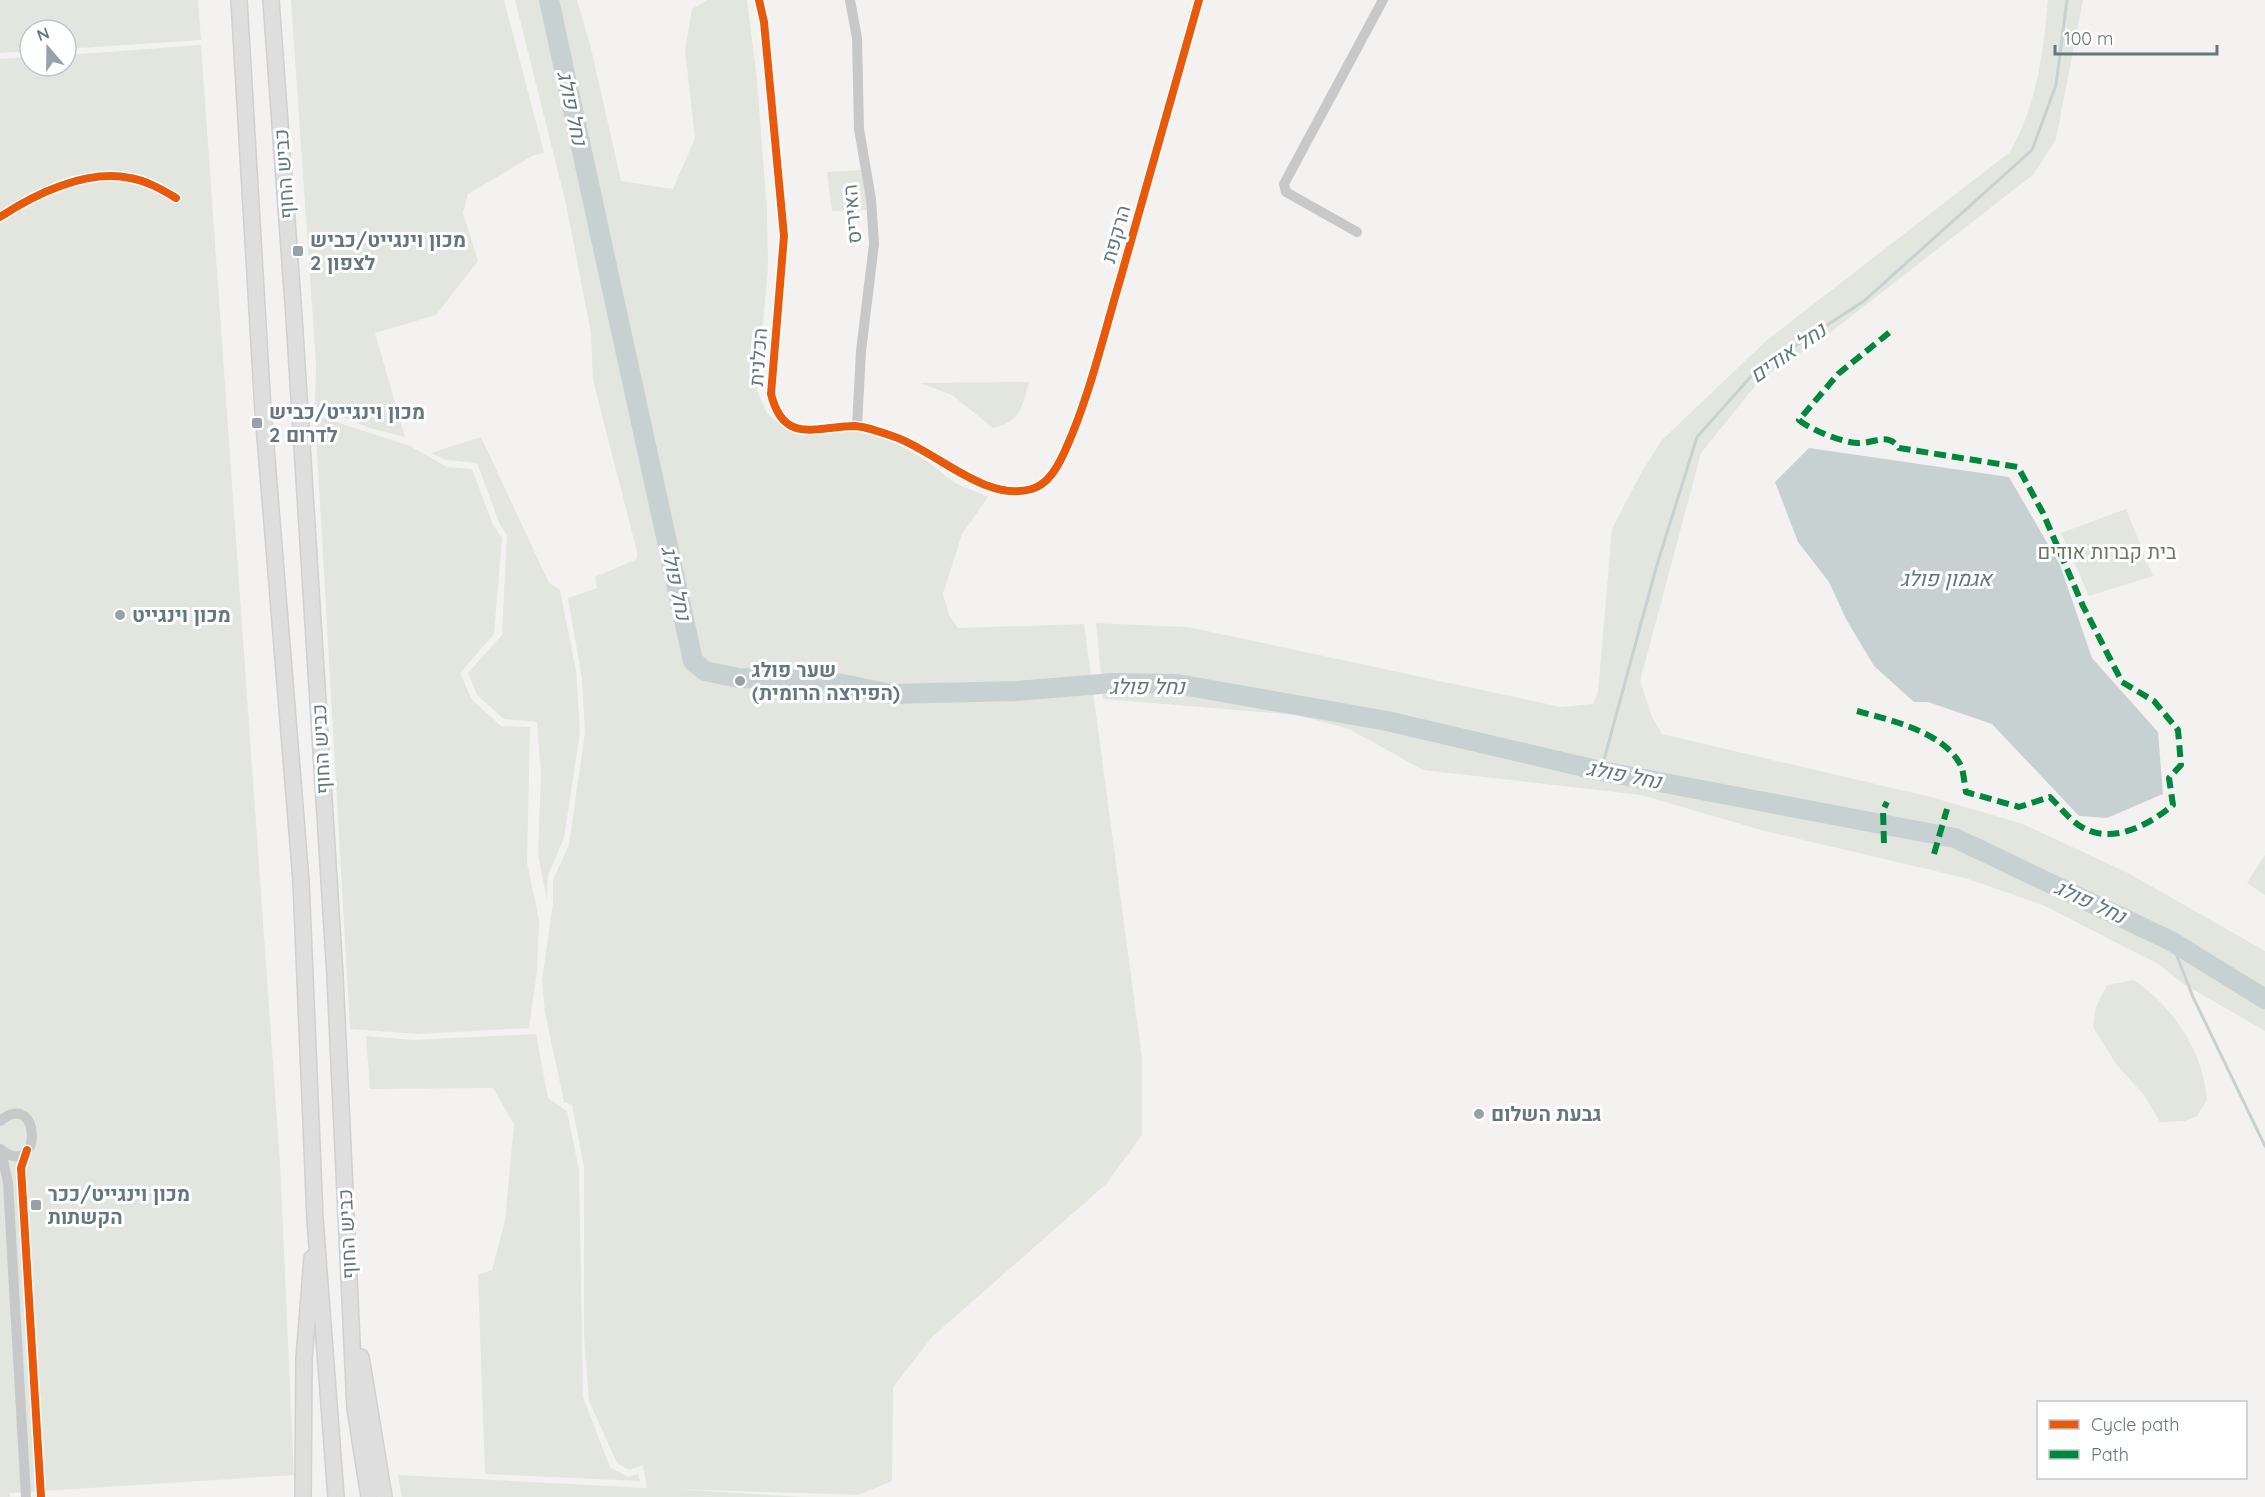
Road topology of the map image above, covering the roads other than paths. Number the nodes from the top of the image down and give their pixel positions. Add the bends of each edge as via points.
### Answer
1 (239, 0) edge
2 (271, 0) edge
3 (759, 0) edge
4 (850, 0) edge
5 (1199, 0) edge
6 (1383, 0) edge
7 (176, 198) dead end
8 (0, 217) edge
9 (1357, 232) dead end
10 (857, 426) junction
11 (1053, 473) joint
12 (0, 1121) edge
13 (0, 1150) edge
14 (27, 1150) junction
15 (315, 1220) junction
16 (348, 1265) junction
17 (26, 1497) edge
18 (41, 1497) edge
19 (303, 1497) edge
20 (336, 1497) edge
21 (369, 1497) edge
22 (384, 1497) edge

1 - 15 highway, כביש החוף via 263,411 301,881
2 - 16 highway, כביש החוף via 314,623
3 - 10 street, הכלנית via 784,236 771,394 778,414 791,428 813,431
4 - 10 street, האיריס via 857,38 859,129 874,223
5 - 11 street, הרקפת via 1103,338 1070,440
6 - 9 street via 1284,184 1286,192
7 - 8 street via 154,185 128,177 88,179 37,194
10 - 11 street, הכלנית via 896,437 972,479 1006,491 1036,488
12 - 14 street via 15,1115 28,1121 33,1139
13 - 14 street via 15,1155
13 - 17 street via 7,1176
14 - 18 street via 21,1168
15 - 19 highway via 304,1359
15 - 20 highway, כביש החוף
16 - 21 highway, כביש החוף via 355,1408
16 - 22 highway

